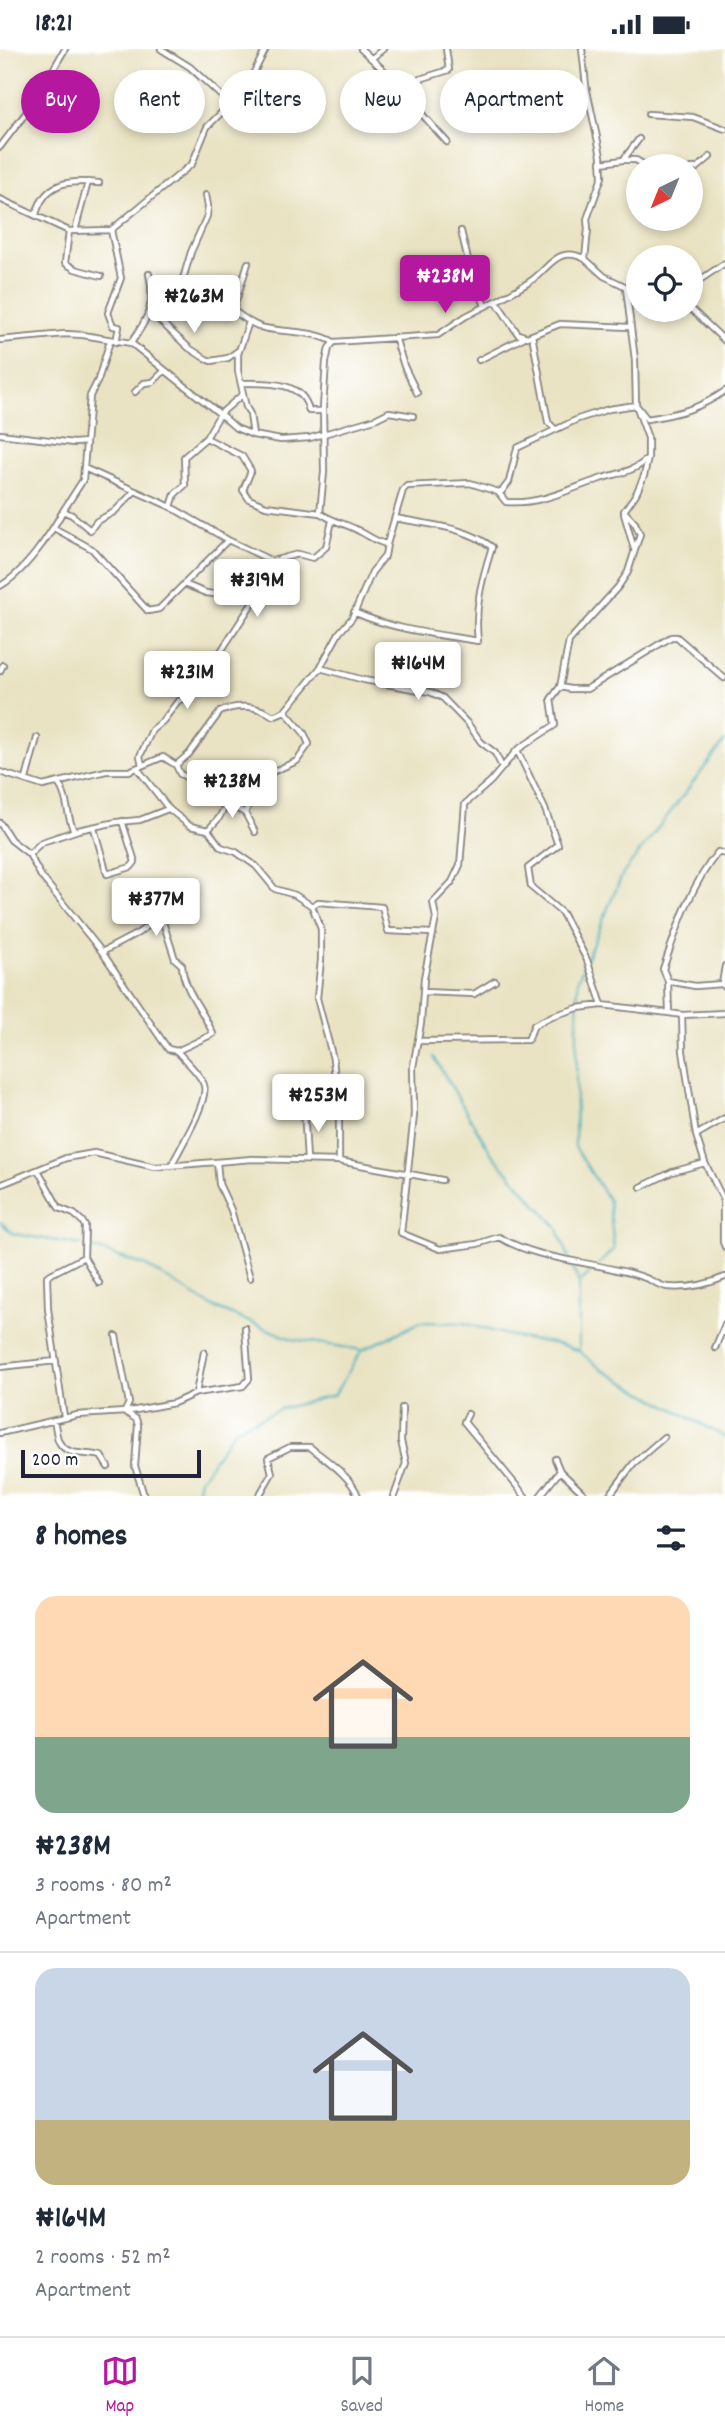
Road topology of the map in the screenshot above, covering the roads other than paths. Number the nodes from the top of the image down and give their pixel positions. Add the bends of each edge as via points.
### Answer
1 (65, 49) edge
2 (161, 49) edge
3 (266, 49) edge
4 (361, 49) edge
5 (383, 49) edge
6 (446, 49) edge
7 (582, 49) edge
8 (372, 58) junction
9 (255, 70) edge
10 (384, 70) edge
11 (426, 77) edge
12 (219, 94) edge
13 (648, 114) dead end
14 (219, 115) edge
15 (426, 119) edge
16 (725, 129) edge
17 (639, 139) dead end
18 (447, 142) dead end
19 (0, 147) edge
20 (710, 157) dead end
21 (623, 160) joint
22 (704, 162) edge
23 (601, 163) junction
24 (88, 182) junction
25 (99, 183) dead end
26 (206, 195) dead end
27 (0, 198) edge
28 (36, 214) junction
29 (111, 230) junction
30 (461, 231) dead end
31 (72, 232) junction
32 (584, 259) junction
33 (248, 263) dead end
34 (725, 263) edge
35 (149, 274) dead end
36 (101, 276) dead end
37 (703, 278) edge
38 (626, 288) edge
39 (180, 289) junction
40 (154, 295) junction
41 (496, 300) junction
42 (485, 306) junction
43 (233, 310) junction
44 (149, 311) junction
45 (703, 320) edge
46 (249, 322) junction
47 (629, 322) edge
48 (629, 327) junction
49 (530, 336) junction
50 (395, 337) junction
51 (0, 340) edge
52 (110, 341) junction
53 (725, 341) edge
54 (116, 342) junction
55 (334, 342) junction
56 (131, 344) junction
57 (240, 350) junction
58 (480, 360) dead end
59 (164, 371) junction
60 (242, 383) junction
61 (725, 391) edge
62 (135, 392) dead end
63 (416, 393) dead end
64 (243, 394) junction
65 (636, 405) junction
66 (323, 411) junction
67 (219, 414) junction
68 (412, 415) dead end
69 (555, 429) junction
70 (324, 433) junction
71 (0, 434) edge
72 (253, 435) junction
73 (206, 438) junction
74 (86, 442) junction
75 (648, 459) junction
76 (84, 468) junction
77 (135, 491) junction
78 (498, 492) junction
79 (172, 507) junction
80 (63, 511) junction
81 (624, 511) junction
82 (320, 513) junction
83 (396, 518) junction
84 (332, 521) junction
85 (54, 528) junction
86 (228, 540) junction
87 (387, 544) junction
88 (634, 550) junction
89 (272, 561) junction
90 (184, 584) junction
91 (0, 586) edge
92 (214, 594) dead end
93 (355, 612) junction
94 (320, 668) junction
95 (724, 678) edge
96 (560, 687) junction
97 (285, 711) junction
98 (37, 738) dead end
99 (517, 750) junction
100 (176, 765) junction
101 (139, 766) junction
102 (502, 768) junction
103 (0, 772) edge
104 (252, 774) junction
105 (26, 779) junction
106 (57, 783) junction
107 (232, 793) junction
108 (169, 809) junction
109 (245, 813) junction
110 (122, 821) junction
111 (0, 823) edge
112 (94, 828) junction
113 (208, 830) junction
114 (74, 831) junction
115 (255, 832) dead end
116 (29, 854) junction
117 (725, 854) edge
118 (312, 906) junction
119 (432, 933) junction
120 (102, 952) junction
121 (725, 966) edge
122 (495, 981) dead end
123 (668, 981) junction
124 (724, 986) edge
125 (422, 992) junction
126 (602, 1005) junction
127 (669, 1013) junction
128 (725, 1013) edge
129 (682, 1015) junction
130 (418, 1041) junction
131 (177, 1051) junction
132 (304, 1107) dead end
133 (725, 1118) edge
134 (696, 1135) junction
135 (307, 1160) junction
136 (339, 1161) junction
137 (217, 1162) junction
138 (705, 1163) junction
139 (170, 1166) junction
140 (38, 1170) junction
141 (408, 1173) junction
142 (442, 1180) dead end
143 (0, 1185) edge
144 (641, 1187) dead end
145 (724, 1230) edge
146 (725, 1247) edge
147 (84, 1257) junction
148 (725, 1277) edge
149 (250, 1278) dead end
150 (99, 1283) dead end
151 (725, 1324) edge
152 (245, 1328) dead end
153 (116, 1336) dead end
154 (715, 1348) dead end
155 (204, 1352) dead end
156 (56, 1361) junction
157 (0, 1367) edge
158 (196, 1393) junction
159 (402, 1408) dead end
160 (125, 1412) junction
161 (468, 1414) dead end
162 (64, 1417) junction
163 (54, 1420) junction
164 (0, 1433) edge
165 (664, 1437) dead end
166 (555, 1459) dead end
167 (108, 1467) dead end
168 (560, 1471) junction
169 (144, 1496) edge
170 (258, 1496) edge
171 (358, 1496) edge
172 (394, 1496) edge
173 (524, 1496) edge
174 (540, 1496) edge
175 (586, 1496) edge
176 (609, 1496) edge

1 - 19 street via 35,101
2 - 12 street
3 - 9 street
4 - 8 street
5 - 8 street
6 - 11 street via 449,70
7 - 23 street
8 - 10 street
13 - 16 street via 692,117
14 - 29 street via 207,127 192,164
15 - 18 street
17 - 21 street
20 - 22 street
21 - 23 street
23 - 32 street via 602,177 587,219
24 - 25 street
24 - 28 street via 57,185 39,203
24 - 31 street
26 - 39 street via 207,216
27 - 28 street
28 - 31 street
29 - 31 street
29 - 54 street via 121,278 108,313 119,327
30 - 42 street
31 - 36 street via 65,263
32 - 38 street
32 - 41 street via 576,254 561,255 534,279
33 - 43 street
34 - 37 street
35 - 40 street
39 - 40 street via 166,288
39 - 43 street
40 - 44 street
41 - 42 street
41 - 49 street via 518,334
42 - 50 street via 438,335
43 - 46 street
44 - 56 street
44 - 57 street via 206,359 228,358
45 - 53 street
46 - 55 street via 321,335
46 - 57 street
47 - 48 street
48 - 49 street via 560,324
48 - 65 street
49 - 58 street
49 - 69 street via 548,422
50 - 55 street
50 - 63 street
51 - 52 street via 54,334
52 - 54 street
52 - 74 street via 90,396
54 - 56 street
55 - 66 street via 326,362
56 - 59 street
57 - 60 street
59 - 62 street
59 - 67 street
60 - 64 street
60 - 66 street via 280,383 302,396 309,411
61 - 65 street via 706,404 647,419
64 - 67 street
64 - 72 street
65 - 69 street via 609,409
65 - 75 street via 648,438
66 - 70 street
67 - 72 street
67 - 73 street
68 - 70 street via 389,412
69 - 78 street via 517,449 509,482
70 - 72 street via 281,440
70 - 82 street
71 - 74 street
73 - 79 street via 184,457 185,485 175,494
73 - 82 street via 242,456 251,471 243,490 249,499 266,506
74 - 76 street
75 - 78 street via 624,472 536,501 506,502
75 - 81 street via 636,494
76 - 77 street
76 - 80 street via 83,480
77 - 79 street
77 - 80 street via 90,530
78 - 83 street via 470,483 413,484 403,490
79 - 86 street
80 - 85 street
81 - 88 street
81 - 88 street via 640,534
82 - 84 street
83 - 87 street
83 - 93 street via 481,538 492,547 477,607 478,641 433,635
84 - 87 street
84 - 89 street via 326,547 313,558 298,554
85 - 90 street via 92,549 148,611 159,609
85 - 91 street via 18,573
86 - 89 street
86 - 90 street
87 - 93 street
88 - 96 street via 618,587 569,641
89 - 101 street via 209,678 193,695 178,701 152,730
90 - 92 street
93 - 94 street
94 - 97 street
94 - 102 street via 443,698 495,753
95 - 96 street via 677,637 671,637 587,689
96 - 99 street via 551,699 555,725
97 - 100 street via 273,716 260,707 223,710
97 - 104 street via 309,744 297,761 263,776
98 - 105 street
99 - 102 street
99 - 126 street via 558,845 528,868 531,887 562,913 586,957
100 - 101 street via 163,757
100 - 107 street via 180,774 200,784 213,774
101 - 106 street
101 - 108 street
102 - 119 street via 465,804 460,865 452,882 433,902 436,918
103 - 105 street
104 - 107 street
104 - 109 street via 263,784
105 - 106 street via 43,786
106 - 114 street
107 - 109 street via 236,808
107 - 113 street
108 - 110 street
108 - 113 street via 190,826
109 - 115 street
110 - 112 street
110 - 112 street via 135,862 107,874
111 - 116 street via 11,840
112 - 114 street
113 - 118 street via 221,847 256,866 275,889
114 - 116 street via 42,842
116 - 120 street
117 - 123 street via 718,852 699,880 676,931 663,969
118 - 119 street via 318,902 382,907 388,931
118 - 136 street via 321,929 317,998 333,1059
119 - 125 street
120 - 131 street via 168,1049
120 - 131 street via 161,916 175,959 182,965 183,979 213,1034
121 - 124 street
122 - 125 street via 474,994
123 - 124 street
123 - 127 street
125 - 130 street
126 - 127 street
126 - 130 street via 552,1016 534,1025 528,1040
127 - 129 street
128 - 129 street
129 - 134 street
130 - 141 street
131 - 139 street via 204,1083 205,1093
132 - 135 street
133 - 134 street
134 - 138 street
135 - 136 street
135 - 137 street
136 - 141 street
137 - 139 street
137 - 149 street via 219,1184
138 - 144 street
138 - 145 street via 723,1199
139 - 140 street via 147,1166 94,1153
140 - 143 street
140 - 147 street via 59,1208 74,1214 85,1226
141 - 142 street
141 - 148 street via 401,1233 440,1249 499,1237 516,1247 647,1278 663,1287 685,1288
145 - 146 street
147 - 150 street
147 - 156 street via 47,1276
151 - 154 street
152 - 158 street via 249,1379 238,1388
153 - 160 street via 130,1403
155 - 158 street
156 - 157 street
156 - 162 street
158 - 160 street via 174,1403
159 - 172 street via 401,1441 407,1463
160 - 162 street
160 - 169 street via 138,1425 135,1466
161 - 173 street via 464,1422
162 - 163 street
163 - 164 street
163 - 167 street via 59,1442 66,1449 101,1456
165 - 176 street via 633,1464
166 - 168 street
168 - 174 street
168 - 175 street
170 - 171 street via 272,1473 268,1458 290,1447 310,1447

